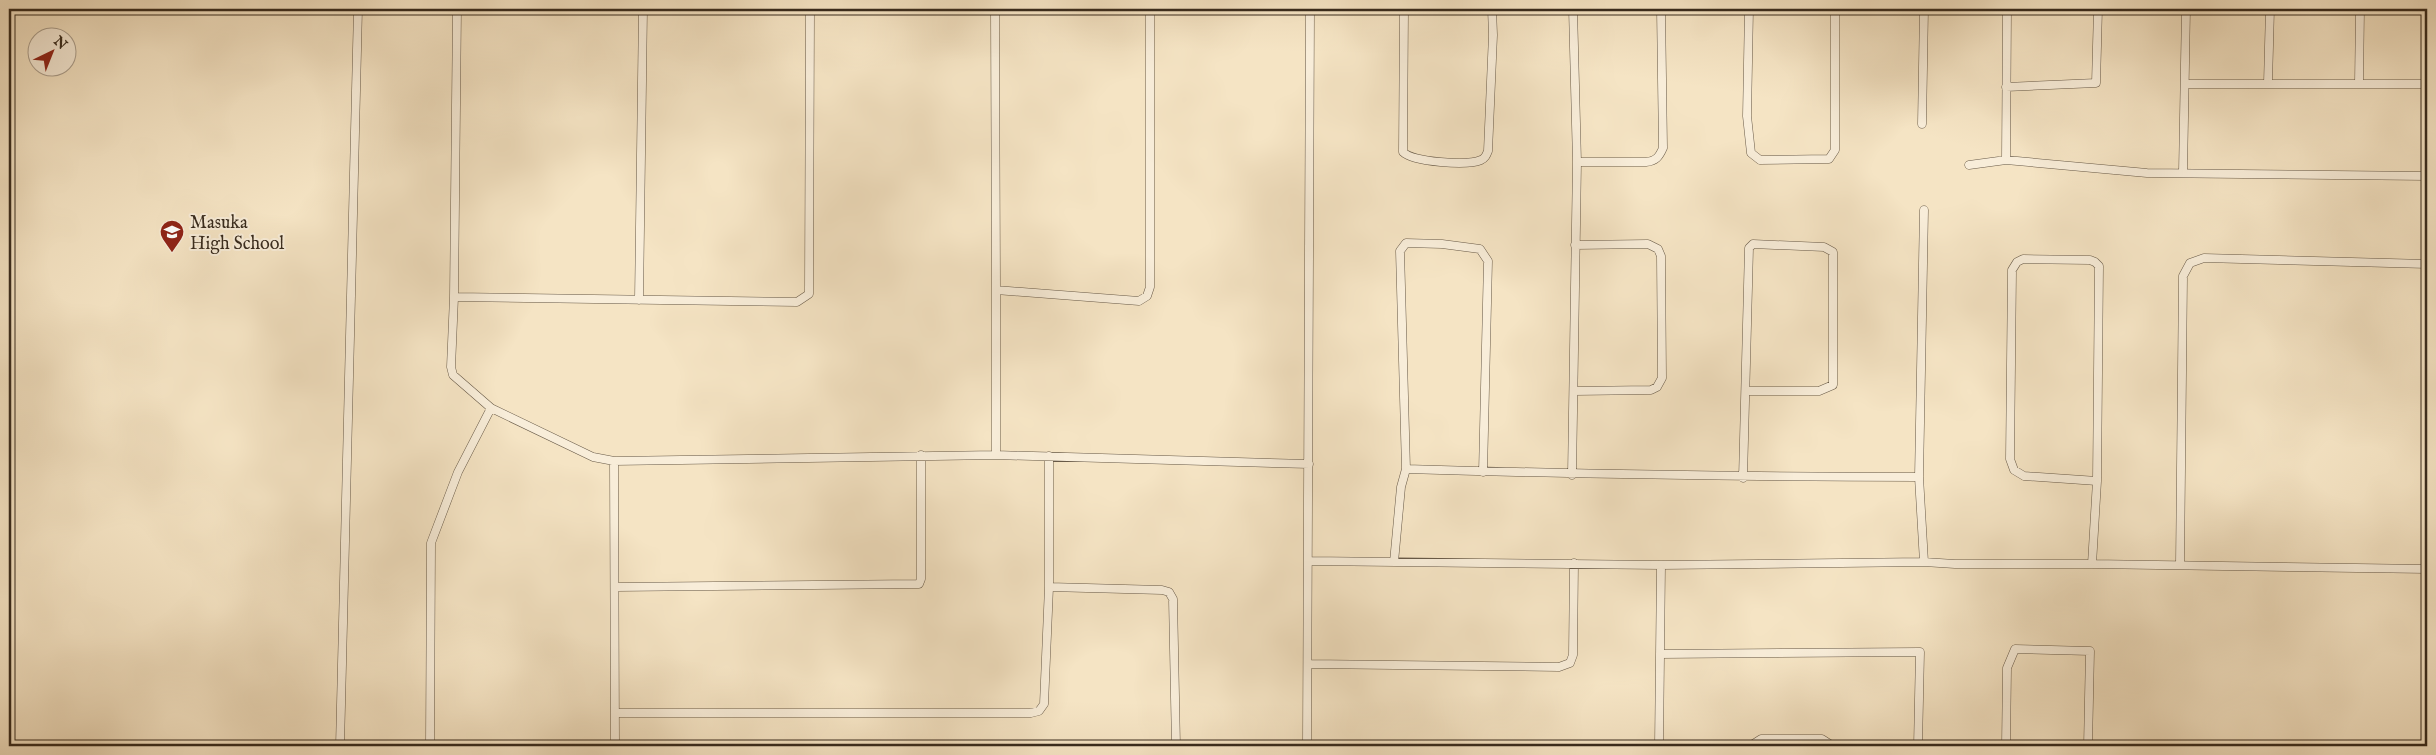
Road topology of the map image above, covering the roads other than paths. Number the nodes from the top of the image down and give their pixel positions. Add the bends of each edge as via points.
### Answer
1 (358, 9) edge
2 (457, 9) edge
3 (643, 9) edge
4 (810, 9) edge
5 (995, 9) edge
6 (1150, 9) edge
7 (1310, 9) edge
8 (1404, 9) edge
9 (1492, 9) edge
10 (1573, 9) edge
11 (1662, 9) edge
12 (1749, 9) edge
13 (1835, 9) edge
14 (1924, 9) edge
15 (2007, 9) edge
16 (2098, 9) edge
17 (2186, 9) edge
18 (2270, 9) edge
19 (2360, 9) edge
20 (2268, 83) junction
21 (2185, 84) junction
22 (2359, 84) junction
23 (2427, 84) edge
24 (2006, 87) junction
25 (1922, 124) dead end
26 (2006, 160) junction
27 (1577, 162) junction
28 (1969, 165) dead end
29 (2184, 172) junction
30 (2427, 176) edge
31 (1924, 210) dead end
32 (1574, 245) junction
33 (2427, 264) edge
34 (996, 290) junction
35 (454, 297) junction
36 (639, 300) junction
37 (1574, 391) junction
38 (1746, 391) junction
39 (491, 408) junction
40 (921, 455) junction
41 (996, 455) junction
42 (1049, 456) junction
43 (614, 461) junction
44 (1309, 464) junction
45 (1406, 469) junction
46 (1483, 472) junction
47 (1572, 475) junction
48 (1919, 477) junction
49 (1743, 478) junction
50 (2096, 481) junction
51 (1309, 562) junction
52 (1394, 562) junction
53 (1924, 562) junction
54 (1574, 563) junction
55 (2092, 564) junction
56 (1661, 565) junction
57 (2180, 565) junction
58 (2427, 569) edge
59 (616, 587) junction
60 (1049, 587) junction
61 (1660, 654) junction
62 (1308, 664) junction
63 (615, 713) junction
64 (340, 746) edge
65 (430, 746) edge
66 (615, 746) edge
67 (1176, 746) edge
68 (1307, 746) edge
69 (1659, 746) edge
70 (1750, 746) edge
71 (1833, 746) edge
72 (1918, 746) edge
73 (2006, 746) edge
74 (2088, 746) edge

1 - 64 street
2 - 35 street
3 - 36 street
4 - 36 street via 809,294 797,302
5 - 34 street
6 - 34 street via 1150,287 1147,296 1139,301
7 - 44 street
8 - 9 street via 1403,152 1412,158 1440,162 1479,161 1488,151
10 - 27 street
11 - 27 street via 1663,148 1660,156 1646,162
12 - 13 street via 1747,116 1751,153 1760,160 1819,160 1829,159 1835,150
14 - 25 street
15 - 24 street
16 - 24 street via 2096,83
17 - 21 street
18 - 20 street
19 - 22 street
20 - 21 street
20 - 22 street
21 - 29 street
22 - 23 street
24 - 26 street
26 - 28 street
26 - 29 street via 2147,173
27 - 32 street
29 - 30 street
31 - 48 street
32 - 37 street
32 - 37 street via 1648,244 1658,249 1661,256 1662,378 1651,390
33 - 57 street via 2204,258 2190,263 2183,276
34 - 41 street
35 - 36 street
35 - 39 street via 453,375
37 - 47 street
38 - 38 street via 1749,248 1753,244 1824,246 1833,252 1833,385 1819,391
38 - 49 street
39 - 43 street via 593,457
39 - 65 street via 458,472 431,543
40 - 41 street
40 - 43 street
40 - 59 street via 919,584
41 - 42 street
42 - 44 street
42 - 60 street
43 - 59 street
44 - 51 street
45 - 46 street
45 - 46 street via 1400,252 1406,243 1442,244 1480,249 1488,261
45 - 52 street via 1401,488
46 - 47 street
47 - 49 street
48 - 49 street
48 - 53 street
50 - 50 street via 2099,266 2090,260 2023,259 2012,270 2010,459 2014,470 2024,476
50 - 55 street
51 - 52 street
51 - 62 street
52 - 54 street
53 - 55 street
53 - 56 street
54 - 56 street
54 - 62 street via 1573,655 1570,663 1559,667
55 - 57 street
56 - 61 street
57 - 58 street
59 - 63 street
60 - 63 street via 1044,704 1039,711
60 - 67 street via 1169,592 1173,599
61 - 69 street
61 - 72 street via 1920,652
62 - 68 street
63 - 66 street
70 - 71 street via 1761,739 1822,739
73 - 74 street via 2007,668 2015,649 2090,651

